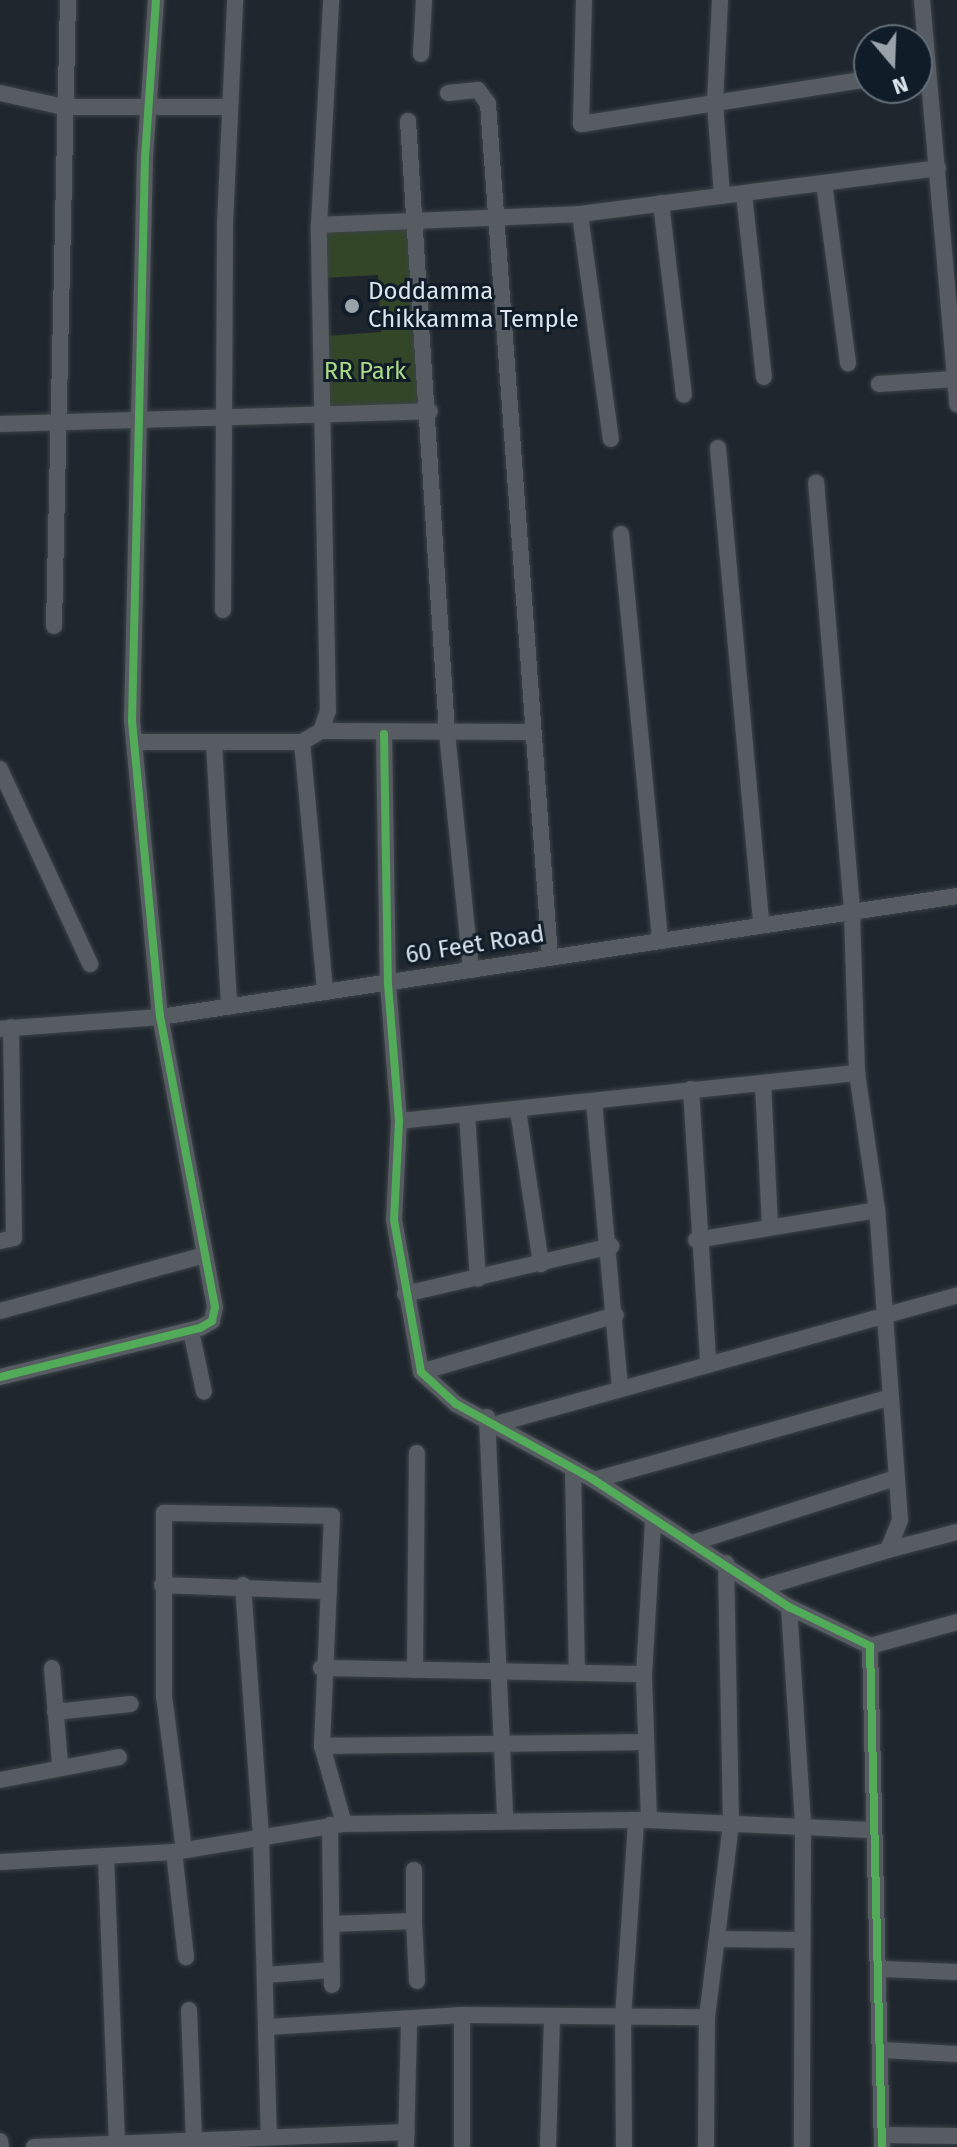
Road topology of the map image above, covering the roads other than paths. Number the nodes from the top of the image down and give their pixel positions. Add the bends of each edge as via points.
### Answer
1 (68, 0) edge
2 (156, 0) edge
3 (235, 0) edge
4 (331, 0) edge
5 (424, 0) edge
6 (584, 0) edge
7 (720, 0) edge
8 (922, 0) edge
9 (922, 24) edge
10 (421, 54) dead end
11 (853, 82) edge
12 (0, 93) edge
13 (448, 93) dead end
14 (715, 104) junction
15 (928, 104) edge
16 (64, 107) junction
17 (229, 107) junction
18 (153, 109) junction
19 (408, 121) dead end
20 (938, 168) junction
21 (824, 183) junction
22 (744, 194) junction
23 (722, 196) junction
24 (661, 203) junction
25 (580, 214) junction
26 (498, 220) junction
27 (418, 223) junction
28 (319, 225) junction
29 (848, 363) dead end
30 (764, 377) dead end
31 (955, 379) junction
32 (879, 384) dead end
33 (684, 395) dead end
34 (957, 404) edge
35 (430, 411) junction
36 (319, 413) junction
37 (226, 414) junction
38 (144, 418) junction
39 (56, 422) junction
40 (0, 424) edge
41 (611, 439) dead end
42 (718, 448) dead end
43 (816, 483) dead end
44 (621, 534) dead end
45 (223, 610) dead end
46 (54, 626) dead end
47 (321, 731) junction
48 (531, 732) junction
49 (447, 733) junction
50 (384, 734) junction
51 (138, 742) junction
52 (302, 742) junction
53 (214, 743) junction
54 (0, 769) edge
55 (957, 896) edge
56 (852, 910) junction
57 (761, 924) junction
58 (660, 940) junction
59 (550, 957) junction
60 (90, 964) dead end
61 (471, 970) junction
62 (388, 984) junction
63 (325, 992) junction
64 (229, 1007) junction
65 (160, 1017) junction
66 (6, 1028) edge
67 (857, 1073) junction
68 (763, 1083) junction
69 (691, 1089) junction
70 (594, 1102) junction
71 (518, 1110) junction
72 (467, 1114) junction
73 (399, 1121) junction
74 (877, 1210) junction
75 (770, 1225) junction
76 (696, 1240) junction
77 (0, 1241) edge
78 (611, 1246) junction
79 (201, 1256) junction
80 (541, 1264) junction
81 (478, 1279) junction
82 (405, 1294) junction
83 (957, 1295) edge
84 (0, 1311) edge
85 (616, 1315) junction
86 (884, 1316) junction
87 (191, 1331) junction
88 (708, 1360) junction
89 (421, 1372) junction
90 (0, 1377) edge
91 (620, 1385) junction
92 (204, 1392) dead end
93 (888, 1398) junction
94 (494, 1420) junction
95 (417, 1453) dead end
96 (573, 1470) junction
97 (896, 1478) junction
98 (594, 1480) junction
99 (653, 1524) junction
100 (957, 1532) edge
101 (692, 1543) junction
102 (888, 1550) junction
103 (726, 1563) junction
104 (162, 1585) junction
105 (243, 1585) junction
106 (764, 1587) junction
107 (329, 1591) junction
108 (789, 1607) junction
109 (957, 1622) edge
110 (870, 1646) junction
111 (52, 1668) dead end
112 (321, 1668) junction
113 (499, 1668) junction
114 (415, 1670) junction
115 (577, 1672) junction
116 (644, 1674) junction
117 (131, 1704) dead end
118 (55, 1712) junction
119 (645, 1742) junction
120 (322, 1746) junction
121 (499, 1746) junction
122 (119, 1757) dead end
123 (60, 1763) junction
124 (0, 1780) edge
125 (505, 1820) junction
126 (642, 1821) junction
127 (731, 1823) junction
128 (337, 1824) junction
129 (803, 1824) junction
130 (870, 1830) junction
131 (261, 1838) junction
132 (179, 1851) junction
133 (106, 1857) junction
134 (0, 1862) edge
135 (414, 1870) dead end
136 (414, 1921) junction
137 (331, 1924) junction
138 (717, 1939) junction
139 (802, 1940) junction
140 (186, 1957) dead end
141 (883, 1969) junction
142 (957, 1972) edge
143 (266, 1975) junction
144 (417, 1981) dead end
145 (189, 2010) dead end
146 (462, 2015) junction
147 (552, 2017) junction
148 (707, 2017) junction
149 (623, 2018) junction
150 (409, 2020) junction
151 (267, 2027) junction
152 (883, 2050) junction
153 (957, 2054) edge
154 (269, 2135) junction
155 (957, 2136) edge
156 (406, 2140) edge
157 (317, 2141) edge
158 (882, 2141) edge
159 (194, 2142) junction
160 (234, 2143) edge
161 (174, 2144) edge
162 (116, 2145) edge
163 (34, 2147) edge
164 (462, 2147) edge
165 (548, 2147) edge
166 (624, 2147) edge
167 (706, 2147) edge
168 (802, 2147) edge

1 - 16 street
2 - 18 street
3 - 17 street
4 - 28 street
5 - 10 street
6 - 14 street via 581,124
7 - 14 street
8 - 9 street
11 - 14 street
12 - 16 street
13 - 26 street via 478,90 488,104
14 - 23 street
15 - 20 street
16 - 18 street
16 - 39 street
17 - 18 street
17 - 37 street
18 - 38 street via 145,157
19 - 27 street
20 - 21 street
20 - 31 street
21 - 22 street
21 - 29 street
22 - 23 street
22 - 30 street
23 - 24 street
24 - 25 street
24 - 33 street
25 - 26 street
25 - 41 street
26 - 27 street
26 - 48 street
27 - 28 street
27 - 35 street
28 - 36 street
31 - 32 street
31 - 34 street
35 - 36 street
35 - 49 street
36 - 37 street
36 - 47 street via 328,711
37 - 38 street
37 - 45 street
38 - 39 street
38 - 51 street via 132,721
39 - 40 street
39 - 46 street
42 - 57 street
43 - 56 street
44 - 58 street
47 - 50 street
47 - 52 street
48 - 49 street
48 - 59 street
49 - 50 street
49 - 61 street
50 - 62 street
51 - 53 street
51 - 65 street
52 - 53 street
52 - 63 street
53 - 64 street
54 - 60 street
55 - 56 street, 60 Feet Road
56 - 57 street, 60 Feet Road
56 - 67 street
57 - 58 street, 60 Feet Road
58 - 59 street, 60 Feet Road
59 - 61 street, 60 Feet Road
61 - 62 street, 60 Feet Road
62 - 63 street, 60 Feet Road
62 - 73 street
63 - 64 street, 60 Feet Road
64 - 65 street, 60 Feet Road
65 - 66 street, 60 Feet Road
65 - 79 street
66 - 77 street via 14,1238
67 - 68 street
67 - 74 street
68 - 69 street
68 - 75 street
69 - 70 street
69 - 76 street
70 - 71 street
70 - 78 street
71 - 72 street
71 - 80 street
72 - 73 street
72 - 81 street
73 - 82 street via 394,1220
74 - 75 street
74 - 86 street
75 - 76 street
76 - 88 street
78 - 80 street
78 - 85 street
79 - 84 street
79 - 87 street via 215,1307 212,1321
80 - 81 street
81 - 82 street
82 - 89 street
83 - 86 street
85 - 89 street
85 - 91 street
86 - 88 street
86 - 93 street
87 - 90 street
87 - 92 street
88 - 91 street
89 - 94 street via 456,1404
91 - 94 street
93 - 97 street
93 - 98 street
94 - 96 street
94 - 113 street
95 - 114 street
96 - 98 street
96 - 115 street
97 - 101 street
97 - 102 street via 900,1520
98 - 99 street
99 - 101 street
99 - 116 street
100 - 102 street
101 - 103 street
102 - 106 street
103 - 106 street
103 - 127 street
104 - 105 street
104 - 107 street via 164,1513 332,1516
104 - 132 street via 168,1752
105 - 107 street
105 - 131 street
106 - 108 street
107 - 112 street
108 - 110 street
108 - 129 street
109 - 110 street
110 - 130 street
111 - 118 street
112 - 114 street
112 - 120 street
113 - 114 street
113 - 115 street
113 - 121 street
115 - 116 street
116 - 119 street
117 - 118 street
118 - 123 street
119 - 121 street
119 - 126 street
120 - 121 street
120 - 128 street
121 - 125 street
122 - 123 street
123 - 124 street via 54,1771
125 - 126 street
125 - 128 street
126 - 127 street
126 - 149 street
127 - 129 street
127 - 138 street
128 - 131 street
128 - 137 street
129 - 130 street
129 - 139 street
130 - 141 street
131 - 132 street
131 - 143 street
132 - 133 street
132 - 140 street
133 - 134 street
133 - 162 street
135 - 136 street
136 - 137 street
136 - 144 street
137 - 143 street via 332,1978
138 - 139 street
138 - 148 street
139 - 168 street
141 - 142 street
141 - 152 street
143 - 151 street
145 - 159 street
146 - 147 street
146 - 150 street
146 - 164 street
147 - 149 street
147 - 165 street
148 - 149 street
148 - 167 street
149 - 166 street
150 - 151 street
150 - 156 street
151 - 154 street
152 - 153 street
152 - 158 street
154 - 157 street
154 - 160 street
155 - 158 street
156 - 157 street
159 - 160 street
159 - 161 street
161 - 162 street
162 - 163 street

